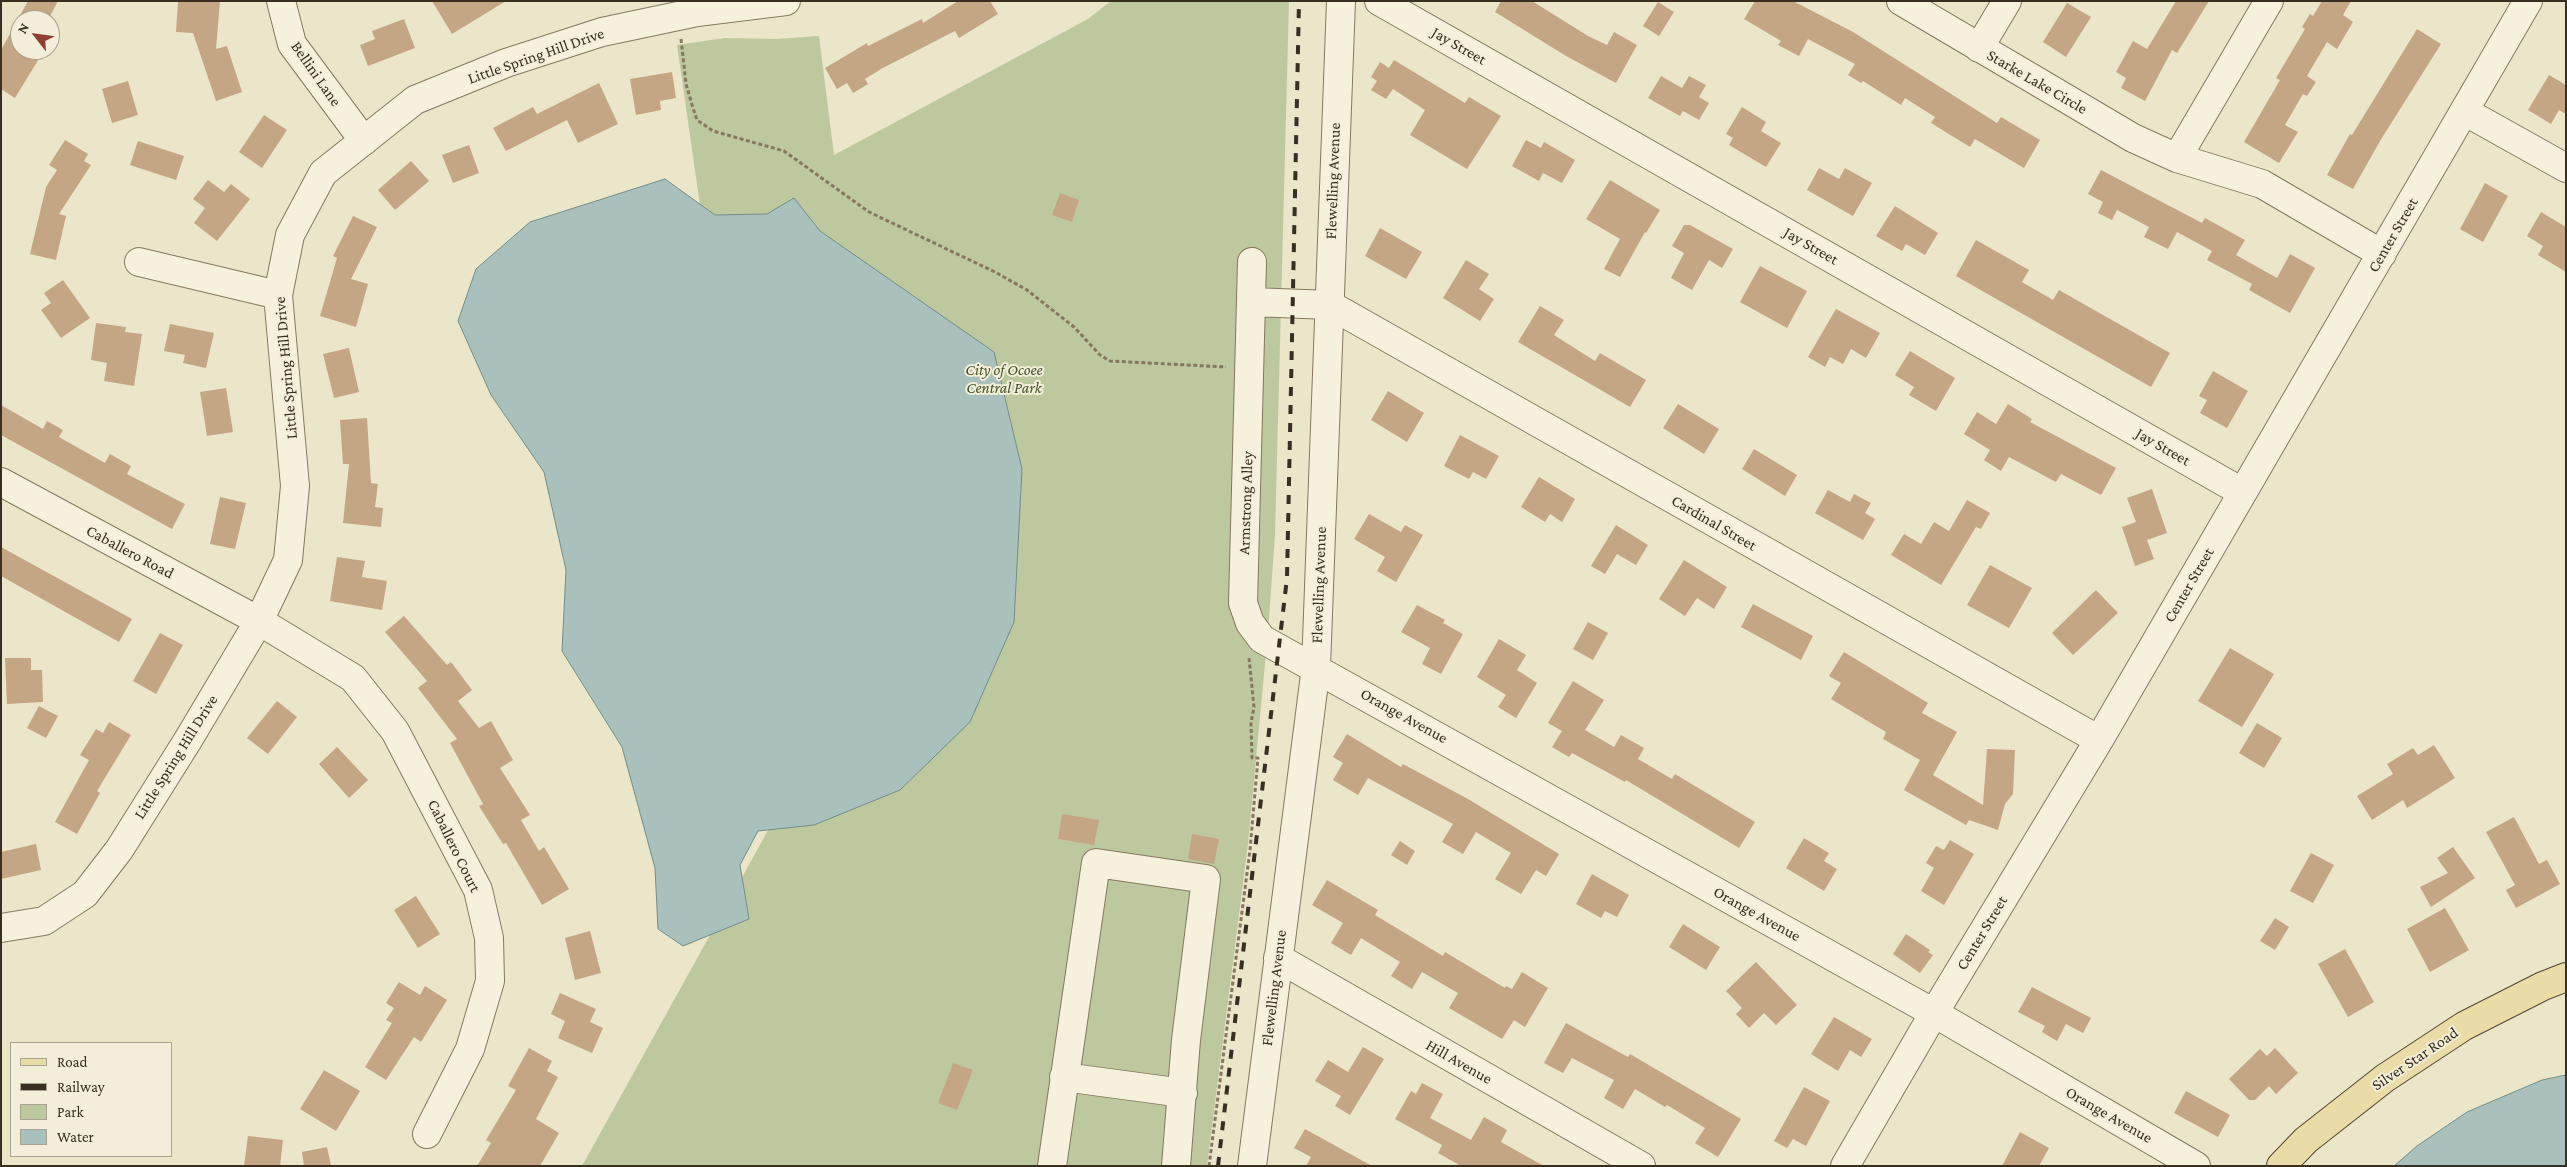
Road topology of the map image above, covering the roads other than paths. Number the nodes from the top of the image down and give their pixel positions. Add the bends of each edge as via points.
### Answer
1 (281, 1) edge
2 (786, 1) edge
3 (1341, 1) edge
4 (1380, 1) edge
5 (1901, 1) edge
6 (2007, 1) edge
7 (2269, 1) edge
8 (2528, 1) edge
9 (690, 10) edge
10 (1980, 48) junction
11 (2464, 111) junction
12 (364, 141) junction
13 (2177, 158) junction
14 (2566, 168) edge
15 (2382, 254) junction
16 (139, 262) dead end
17 (1252, 262) dead end
18 (278, 295) junction
19 (1252, 302) junction
20 (1330, 305) junction
21 (1, 482) edge
22 (2242, 492) junction
23 (259, 621) junction
24 (1316, 667) junction
25 (2099, 740) junction
26 (1, 928) edge
27 (1278, 958) junction
28 (2566, 977) edge
29 (1934, 1013) junction
30 (1064, 1077) junction
31 (1183, 1093) junction
32 (426, 1134) dead end
33 (1052, 1166) edge
34 (1176, 1166) edge
35 (1252, 1166) edge
36 (1641, 1166) edge
37 (1844, 1166) edge
38 (2196, 1166) edge
39 (2281, 1166) edge

1 - 12 street, Bellini Lane via 292,44
2 - 9 street, Little Spring Hill Drive
3 - 20 street, Flewelling Avenue
4 - 22 street, Jay Street
5 - 10 street, Starke Lake Circle
6 - 10 street
7 - 13 street
8 - 11 street, Center Street
9 - 12 street, Little Spring Hill Drive via 602,32 506,64 415,100
10 - 13 street, Starke Lake Circle via 2133,138
11 - 14 street
11 - 15 street, Center Street
12 - 18 street, Little Spring Hill Drive via 323,173 290,235
13 - 15 street, Starke Lake Circle via 2262,184
15 - 22 street, Center Street
16 - 18 street
17 - 19 street, Armstrong Alley
18 - 23 street, Little Spring Hill Drive via 295,486 288,560
19 - 20 street
19 - 24 street, Armstrong Alley via 1243,603 1250,623 1262,639
20 - 24 street, Flewelling Avenue
20 - 25 street, Cardinal Street
21 - 23 street, Caballero Road
22 - 25 street, Center Street
23 - 26 street, Little Spring Hill Drive via 119,850 84,894 44,921
23 - 32 street, Caballero Court via 353,678 395,731 478,890 489,938 490,980 470,1050
24 - 27 street, Flewelling Avenue
24 - 29 street, Orange Avenue
25 - 29 street, Center Street
27 - 35 street, Flewelling Avenue
27 - 36 street, Hill Avenue
28 - 39 main road, Silver Star Road via 2464,1026 2385,1078 2306,1140
29 - 37 street, Center Street
29 - 38 street, Orange Avenue
30 - 31 street
30 - 31 street via 1096,863 1206,879 1186,1040
30 - 33 street
31 - 34 street

